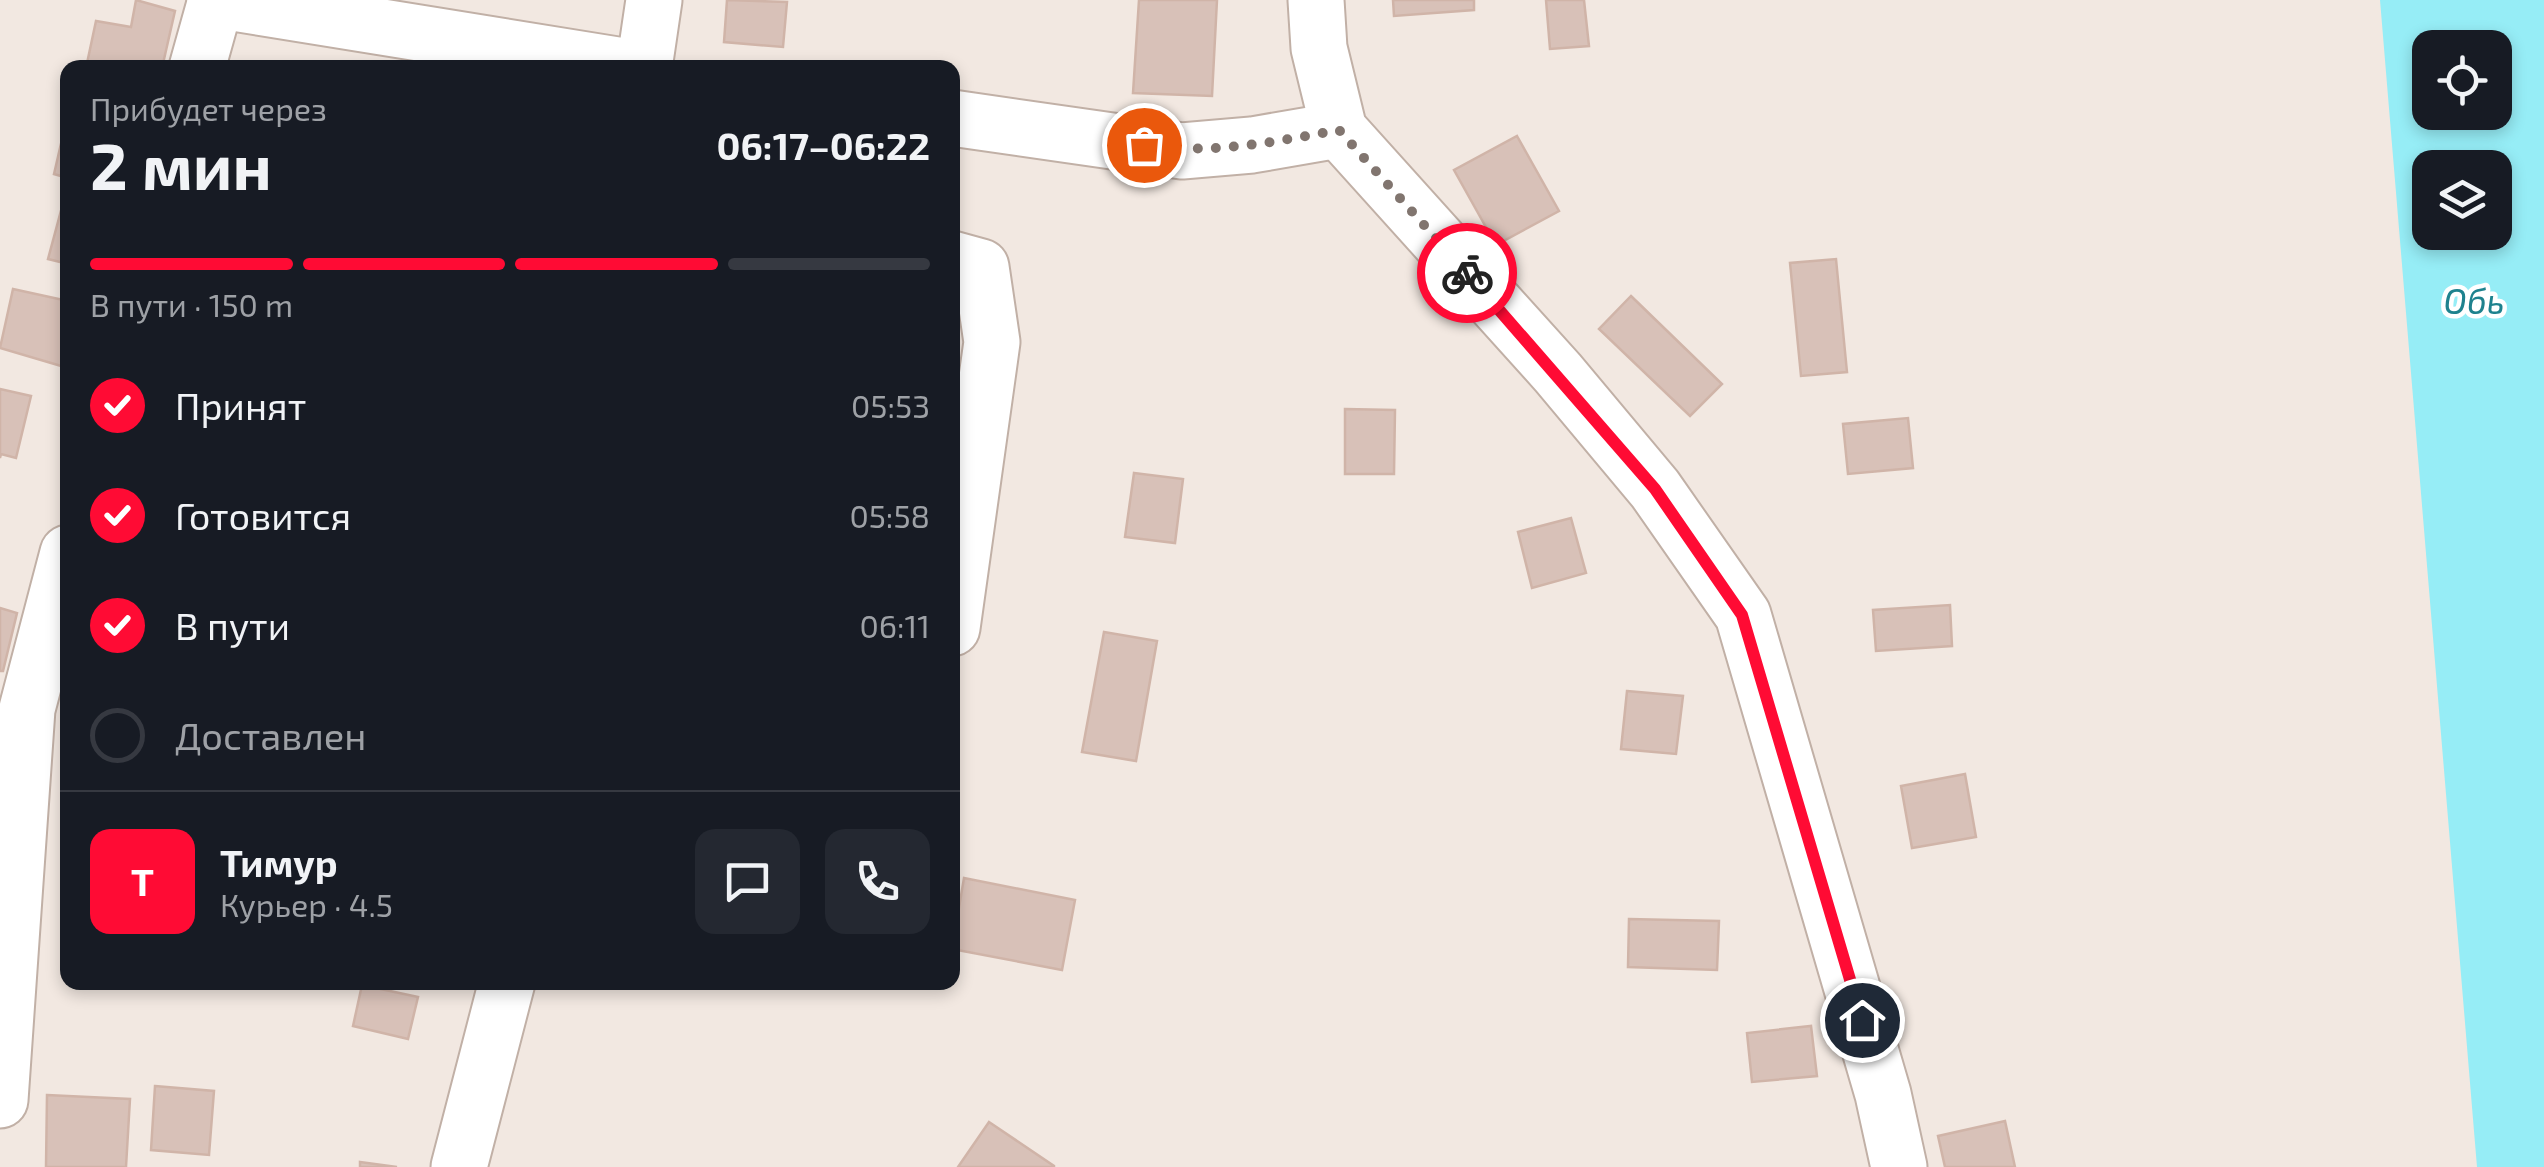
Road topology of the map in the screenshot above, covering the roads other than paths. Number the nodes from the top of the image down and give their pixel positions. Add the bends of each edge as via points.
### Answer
1 (215, 0) edge
2 (654, 0) edge
3 (1316, 0) edge
4 (199, 60) edge
5 (586, 60) edge
6 (645, 60) edge
7 (960, 119) edge
8 (1339, 130) junction
9 (960, 261) edge
10 (960, 571) edge
11 (60, 583) edge
12 (504, 990) edge
13 (0, 1100) edge
14 (459, 1167) edge
15 (1898, 1167) edge

1 - 4 street
1 - 5 street
2 - 6 street
3 - 8 street via 1319,48
7 - 8 street via 1182,150
8 - 15 street via 1655,489 1742,615 1883,1094
9 - 10 street via 981,266 992,342
11 - 13 street via 27,709
12 - 14 street

